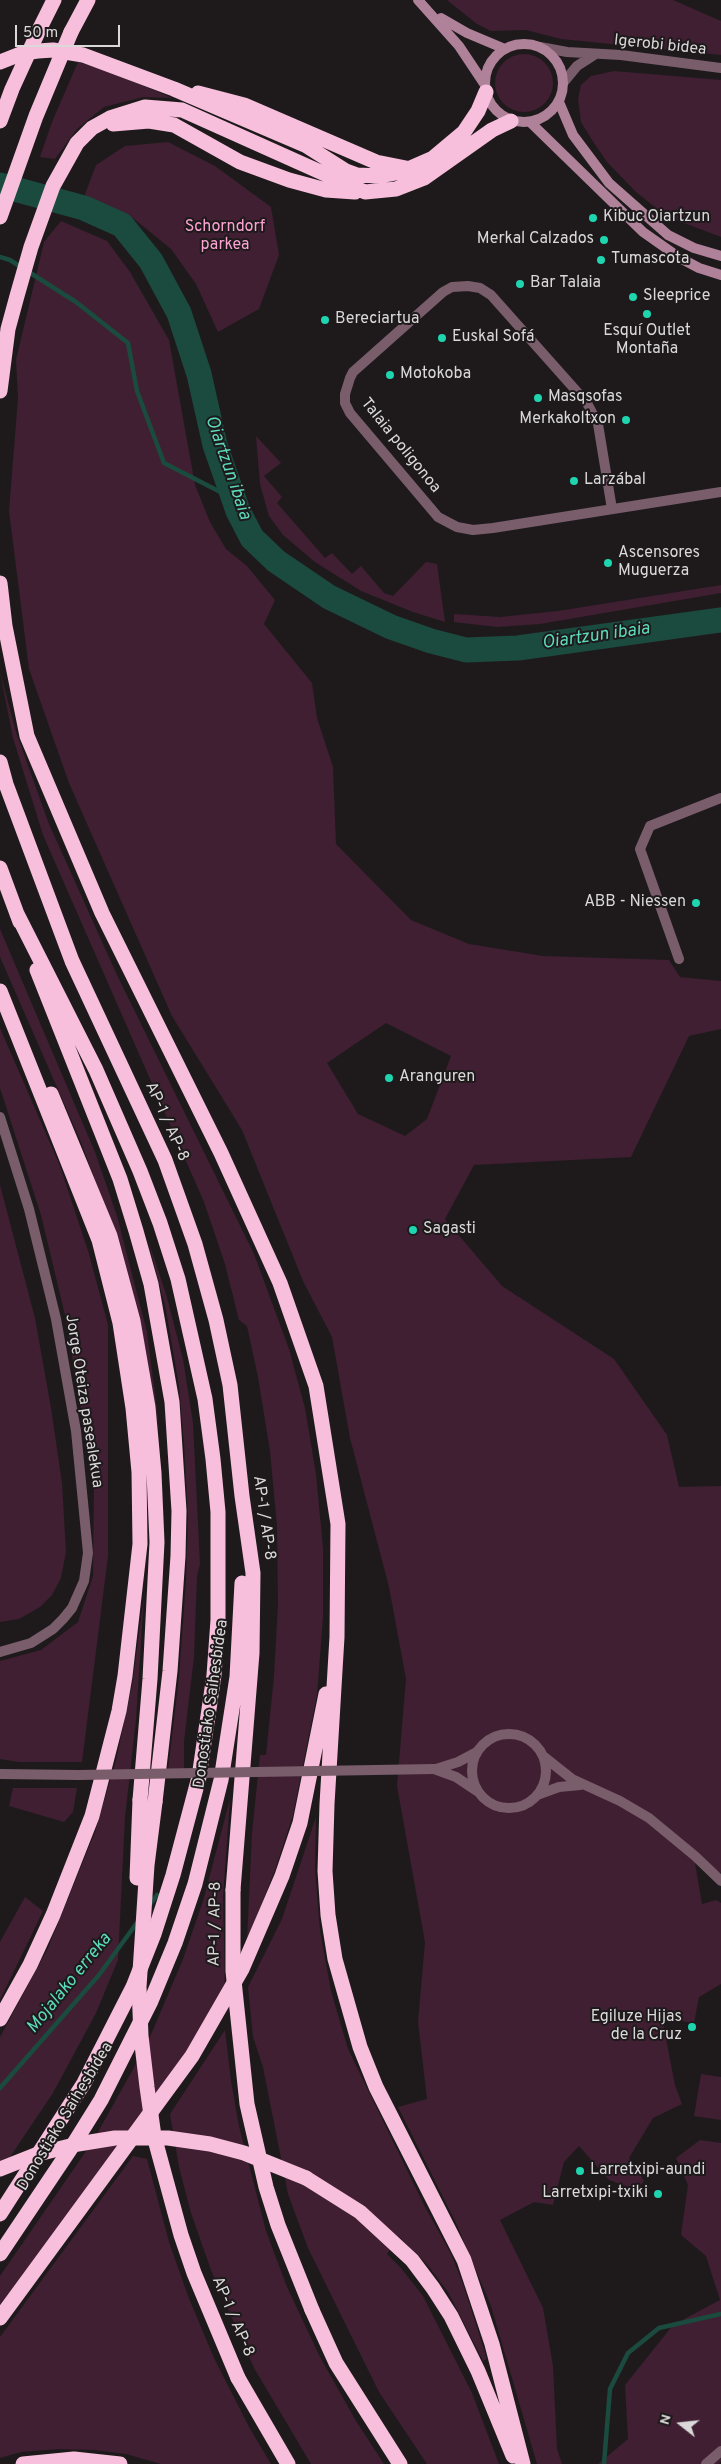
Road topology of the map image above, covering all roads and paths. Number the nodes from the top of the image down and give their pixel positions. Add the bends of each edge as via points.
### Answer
1 (54, 0) edge
2 (88, 0) edge
3 (418, 0) edge
4 (430, 11) junction
5 (540, 47) junction
6 (505, 49) junction
7 (595, 55) junction
8 (0, 62) edge
9 (721, 68) edge
10 (563, 83) junction
11 (174, 89) junction
12 (485, 89) junction
13 (559, 102) junction
14 (200, 110) junction
15 (511, 121) junction
16 (0, 122) edge
17 (530, 122) junction
18 (92, 128) junction
19 (411, 168) junction
20 (365, 192) junction
21 (0, 217) edge
22 (721, 256) edge
23 (721, 275) edge
24 (0, 391) edge
25 (721, 492) edge
26 (612, 509) junction
27 (0, 583) edge
28 (0, 762) edge
29 (721, 798) edge
30 (0, 868) edge
31 (17, 914) junction
32 (679, 959) dead end
33 (0, 983) edge
34 (0, 992) edge
35 (0, 1117) edge
36 (242, 1496) junction
37 (338, 1637) junction
38 (0, 1652) edge
39 (476, 1752) junction
40 (543, 1755) junction
41 (434, 1769) junction
42 (0, 1774) edge
43 (584, 1785) junction
44 (480, 1795) junction
45 (536, 1796) junction
46 (147, 1801) junction
47 (721, 1881) edge
48 (0, 2019) edge
49 (0, 2169) edge
50 (0, 2214) edge
51 (0, 2254) edge
52 (0, 2318) edge
53 (721, 2451) edge
54 (23, 2464) edge
55 (120, 2464) edge
56 (288, 2464) edge
57 (400, 2464) edge
58 (516, 2464) edge
59 (523, 2464) edge
60 (706, 2464) edge

1 - 16 highway, bridge
2 - 21 highway, bridge via 36,116
3 - 4 main road
4 - 6 main road via 467,33
4 - 12 main road via 459,46
5 - 6 main road via 522,44
5 - 7 street, Igerobi bidea
5 - 10 main road via 559,65
6 - 12 main road via 492,60
7 - 9 street, Igerobi bidea
7 - 10 street, Igerobi bidea via 577,66
8 - 11 highway via 23,53 68,52
10 - 13 main road
11 - 14 highway
11 - 19 highway via 244,105 376,162
12 - 15 main road via 495,110
12 - 19 highway via 478,111 464,132 444,151
13 - 17 main road via 547,116
13 - 22 main road via 573,136 609,183 668,235 694,248
14 - 18 highway via 145,107 110,118
14 - 19 highway via 346,171 380,176
14 - 20 highway
15 - 17 main road
15 - 20 highway via 492,130 424,178 396,189
17 - 23 main road via 643,232 680,258
18 - 20 highway via 148,121 174,125 240,162 289,180 326,190
18 - 24 highway via 77,143 53,186 31,247 8,329
25 - 26 street, Talaia poligonoa
26 - 26 street, Talaia poligonoa via 493,528 473,530 456,527 438,516 350,413 345,394 353,372 443,292 452,287 480,288 491,295 587,403 598,424
27 - 37 highway via 4,626 27,736 102,913 221,1154 280,1283 316,1386 338,1524
28 - 36 highway, AP-1 / AP-8 via 69,953 164,1160 195,1244 230,1385
29 - 32 street via 650,826 640,849
30 - 31 highway
31 - 46 highway via 120,1179 151,1284 167,1372 177,1464 178,1556 170,1671
31 - 50 highway, Donostiako Saihesbidea via 96,1070 157,1214 178,1278 205,1399 218,1512 218,1620 207,1729 189,1818 173,1875 133,1987 84,2083
33 - 46 highway via 70,1137 110,1236 133,1321 154,1473 158,1542
34 - 48 highway via 100,1240 120,1323 133,1408 139,1472 140,1544 119,1711 92,1816 53,1915
35 - 38 street, Jorge Oteiza pasealekua via 29,1209 56,1320 76,1432 88,1553 84,1581 72,1608 63,1619 54,1629 30,1643
36 - 51 highway, Donostiako Saihesbidea via 242,1601 237,1677 222,1780 195,1884 151,2000 127,2051 73,2145
36 - 57 highway, AP-1 / AP-8, bridge via 253,1573 252,1653 233,1890 233,1970 247,2104 269,2197 312,2310 336,2363
37 - 52 highway via 300,1823 282,1876 242,1969 192,2056
37 - 59 highway via 326,1804 325,1871 335,1959 357,2038 376,2087 464,2260 492,2344
39 - 40 street via 493,1736 516,1734 536,1745
39 - 41 street via 458,1762
39 - 44 street via 472,1774
40 - 43 street via 561,1772
40 - 45 street via 546,1774
41 - 42 street, bridge
41 - 44 street via 456,1777
43 - 45 street via 559,1787
43 - 47 street via 649,1818
44 - 45 street via 500,1807 511,1808
46 - 56 highway, AP-1 / AP-8, bridge via 136,1925 141,2036 154,2136 194,2273 238,2378
49 - 58 highway, bridge via 38,2154 115,2138 168,2138 210,2144 273,2163 306,2178 360,2212 412,2260 433,2288 451,2316 478,2372
53 - 60 street
54 - 55 highway via 74,2459

